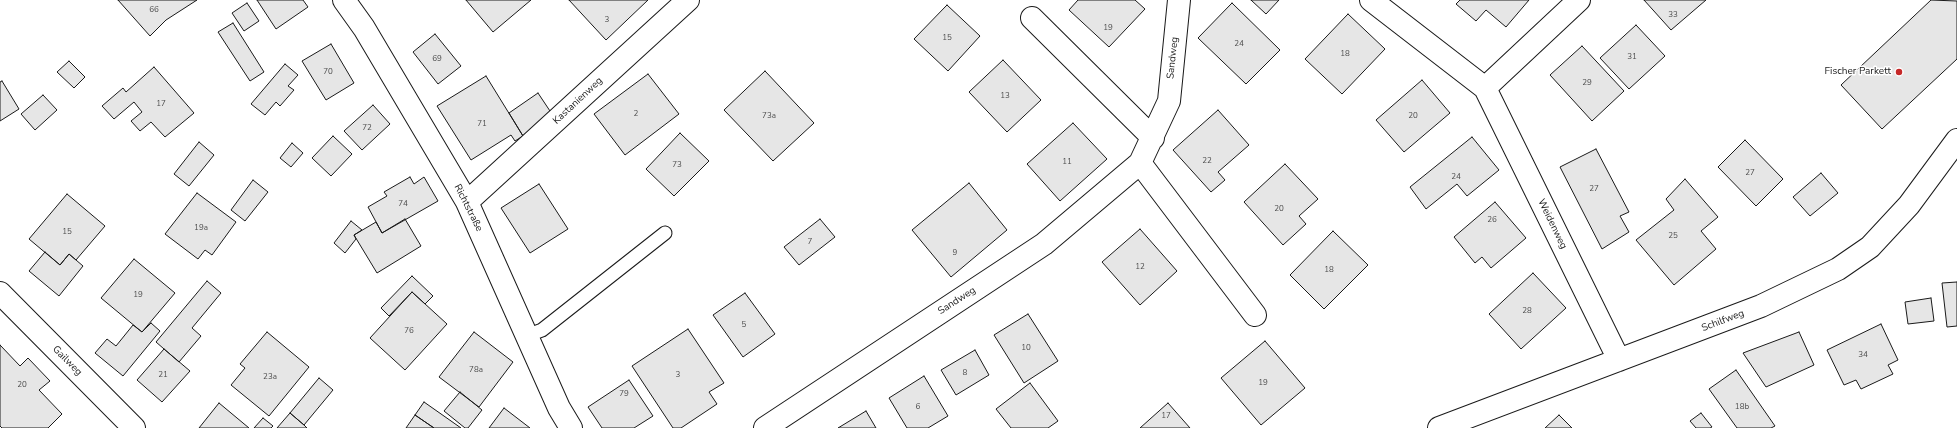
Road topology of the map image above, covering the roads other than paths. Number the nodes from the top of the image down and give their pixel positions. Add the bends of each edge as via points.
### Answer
1 (344, 0) edge
2 (688, 0) edge
3 (1179, 0) edge
4 (1371, 0) edge
5 (1579, 0) edge
6 (1032, 18) dead end
7 (1485, 88) junction
8 (1153, 138) junction
9 (1957, 140) edge
10 (1140, 163) junction
11 (467, 202) junction
12 (665, 233) dead end
13 (0, 294) edge
14 (1255, 315) dead end
15 (526, 336) junction
16 (1619, 360) junction
17 (134, 428) edge
18 (571, 428) edge
19 (765, 428) edge
20 (1439, 428) edge

1 - 11 street, Richtstraße via 364,28
2 - 11 street, Kastanienweg
3 - 8 street, Sandweg via 1169,101
4 - 7 street, Weidenweg
5 - 7 street
6 - 8 street
7 - 16 street, Weidenweg
8 - 10 street, Sandweg
9 - 16 street, Schilfweg via 1910,205 1870,247 1838,269 1761,306
10 - 14 street
10 - 19 street, Sandweg via 1044,244
11 - 15 street, Richtstraße
12 - 15 lane via 542,330
13 - 17 street, Gailweg
15 - 18 street, Richtstraße
16 - 20 street, Schilfweg

